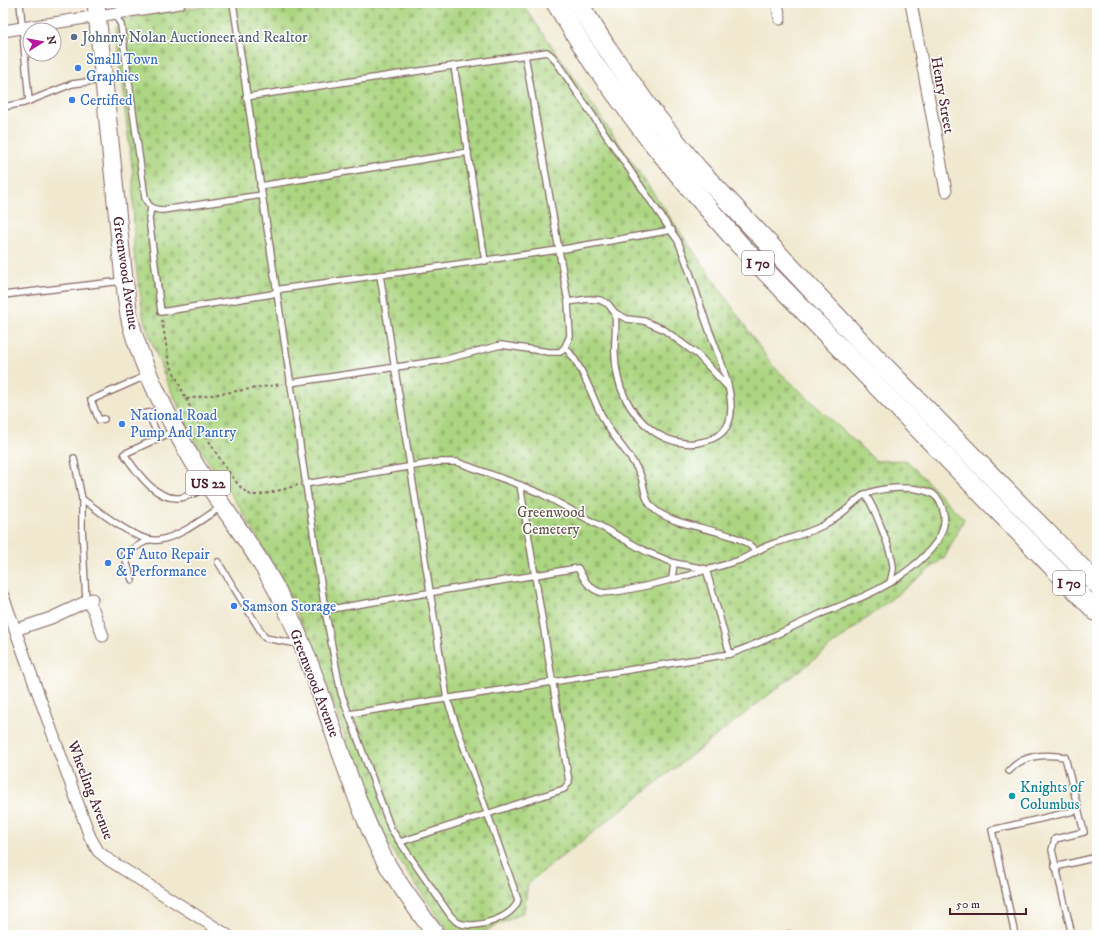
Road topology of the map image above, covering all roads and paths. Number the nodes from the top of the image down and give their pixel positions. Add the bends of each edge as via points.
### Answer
1 (20, 3) edge
2 (233, 3) edge
3 (556, 3) edge
4 (578, 3) edge
5 (777, 3) edge
6 (911, 3) edge
7 (174, 4) edge
8 (97, 10) edge
9 (115, 14) junction
10 (780, 19) dead end
11 (47, 22) edge
12 (22, 28) joint
13 (3, 31) edge
14 (525, 55) junction
15 (25, 62) edge
16 (454, 66) junction
17 (104, 80) junction
18 (246, 97) junction
19 (29, 101) junction
20 (3, 107) edge
21 (468, 152) junction
22 (260, 186) junction
23 (946, 191) dead end
24 (262, 195) junction
25 (151, 208) junction
26 (672, 230) junction
27 (558, 250) junction
28 (485, 261) junction
29 (380, 275) junction
30 (124, 280) junction
31 (276, 292) junction
32 (3, 295) edge
33 (568, 302) junction
34 (161, 312) junction
35 (615, 313) junction
36 (565, 347) junction
37 (394, 368) junction
38 (150, 374) junction
39 (290, 383) junction
40 (729, 388) junction
41 (186, 399) junction
42 (165, 409) junction
43 (148, 413) junction
44 (133, 415) dead end
45 (104, 419) dead end
46 (176, 430) junction
47 (159, 438) junction
48 (74, 458) dead end
49 (409, 466) junction
50 (305, 484) junction
51 (520, 485) junction
52 (210, 486) junction
53 (865, 494) junction
54 (82, 499) junction
55 (224, 505) junction
56 (148, 540) junction
57 (755, 551) junction
58 (218, 562) dead end
59 (674, 563) junction
60 (706, 569) junction
61 (534, 575) junction
62 (672, 579) junction
63 (132, 580) dead end
64 (890, 582) junction
65 (1097, 584) edge
66 (430, 593) junction
67 (3, 596) edge
68 (89, 600) junction
69 (325, 610) junction
70 (1097, 612) edge
71 (15, 630) junction
72 (103, 636) dead end
73 (302, 644) junction
74 (730, 654) junction
75 (552, 682) junction
76 (447, 699) junction
77 (349, 714) junction
78 (1009, 771) dead end
79 (1078, 810) junction
80 (488, 812) junction
81 (400, 842) junction
82 (1097, 858) edge
83 (1055, 867) junction
84 (434, 931) edge
85 (227, 935) edge
86 (1015, 935) edge
87 (1072, 935) edge

1 - 12 lane
2 - 18 lane
3 - 70 highway, I 70 via 594,64 686,184 746,250
4 - 65 highway, I 70 via 644,101 697,168 876,358
5 - 10 street
6 - 23 street, Henry Street
7 - 9 street
8 - 9 street
8 - 11 street
8 - 17 main road, Greenwood Avenue / US 22
9 - 25 lane via 121,25 124,43 145,198
12 - 13 street
14 - 16 lane
14 - 26 lane via 547,52 553,57
14 - 27 lane
15 - 19 lane
16 - 18 lane
16 - 21 lane
17 - 19 lane via 72,84
17 - 30 main road, Greenwood Avenue / US 22
18 - 22 lane
19 - 20 lane
21 - 22 lane
21 - 28 lane
22 - 24 lane
24 - 25 lane via 163,210
24 - 31 lane
25 - 34 lane via 149,219
26 - 27 lane
26 - 40 lane via 689,268
27 - 28 lane
27 - 33 lane
28 - 29 lane
29 - 31 lane
29 - 37 lane
30 - 32 lane
30 - 38 main road, Greenwood Avenue / US 22 via 131,323
31 - 34 lane
31 - 39 lane
33 - 35 lane via 600,300 608,304
33 - 36 lane via 570,336
34 - 41 path via 169,362
35 - 40 lane via 663,329 698,355
35 - 40 lane via 615,355 621,389 626,402 636,415 658,434 684,443 712,440 720,435 730,417
36 - 37 lane via 560,352 549,352 501,345 443,360
36 - 57 lane via 576,358 597,408 611,433 631,456 653,508 688,524 742,540
37 - 39 lane
37 - 49 lane
38 - 42 main road, Greenwood Avenue / US 22
38 - 45 lane via 91,400 99,420
39 - 41 path
39 - 50 lane
41 - 50 path via 206,439 242,490 252,495
42 - 43 lane
42 - 46 main road, Greenwood Avenue / US 22
43 - 44 lane
43 - 47 lane
46 - 47 lane
46 - 52 main road, Greenwood Avenue / US 22
47 - 52 lane via 124,454 142,478 168,497 190,495
48 - 54 lane
49 - 50 lane
49 - 51 lane via 457,462
49 - 66 lane
50 - 69 lane
51 - 59 lane via 542,494 647,552
51 - 61 lane
52 - 55 main road, Greenwood Avenue / US 22
53 - 57 lane via 843,513 823,525
53 - 64 lane via 872,502 891,556 893,570
53 - 64 lane via 883,489 919,490 933,494 943,508 943,529 936,541 916,564
54 - 56 lane via 123,527
54 - 68 lane
55 - 56 lane via 176,535
55 - 73 main road, Greenwood Avenue / US 22 via 259,557
56 - 63 lane via 124,554
57 - 60 lane via 741,559
58 - 73 lane via 265,638
59 - 60 lane
59 - 62 lane
60 - 62 lane
60 - 74 lane
61 - 62 lane via 578,568 586,584 600,592 611,593
61 - 66 lane
61 - 75 lane
64 - 74 lane
66 - 69 lane
66 - 76 lane
67 - 71 street, Wheeling Avenue
68 - 71 street via 51,618
68 - 72 street
69 - 77 lane via 336,673
71 - 85 street, Wheeling Avenue via 90,837 98,851
73 - 84 main road, Greenwood Avenue / US 22 via 369,827 385,861
74 - 75 lane
75 - 76 lane
75 - 80 lane via 569,782 564,789
76 - 77 lane
76 - 80 lane
77 - 81 lane via 377,794 391,829
78 - 79 lane via 1018,763 1033,756 1065,757
79 - 83 lane via 1084,832 1055,840 1052,850
79 - 86 lane via 992,830
80 - 81 lane
80 - 81 lane via 518,900 512,912 500,918 474,925 458,923
82 - 83 lane
83 - 87 lane

